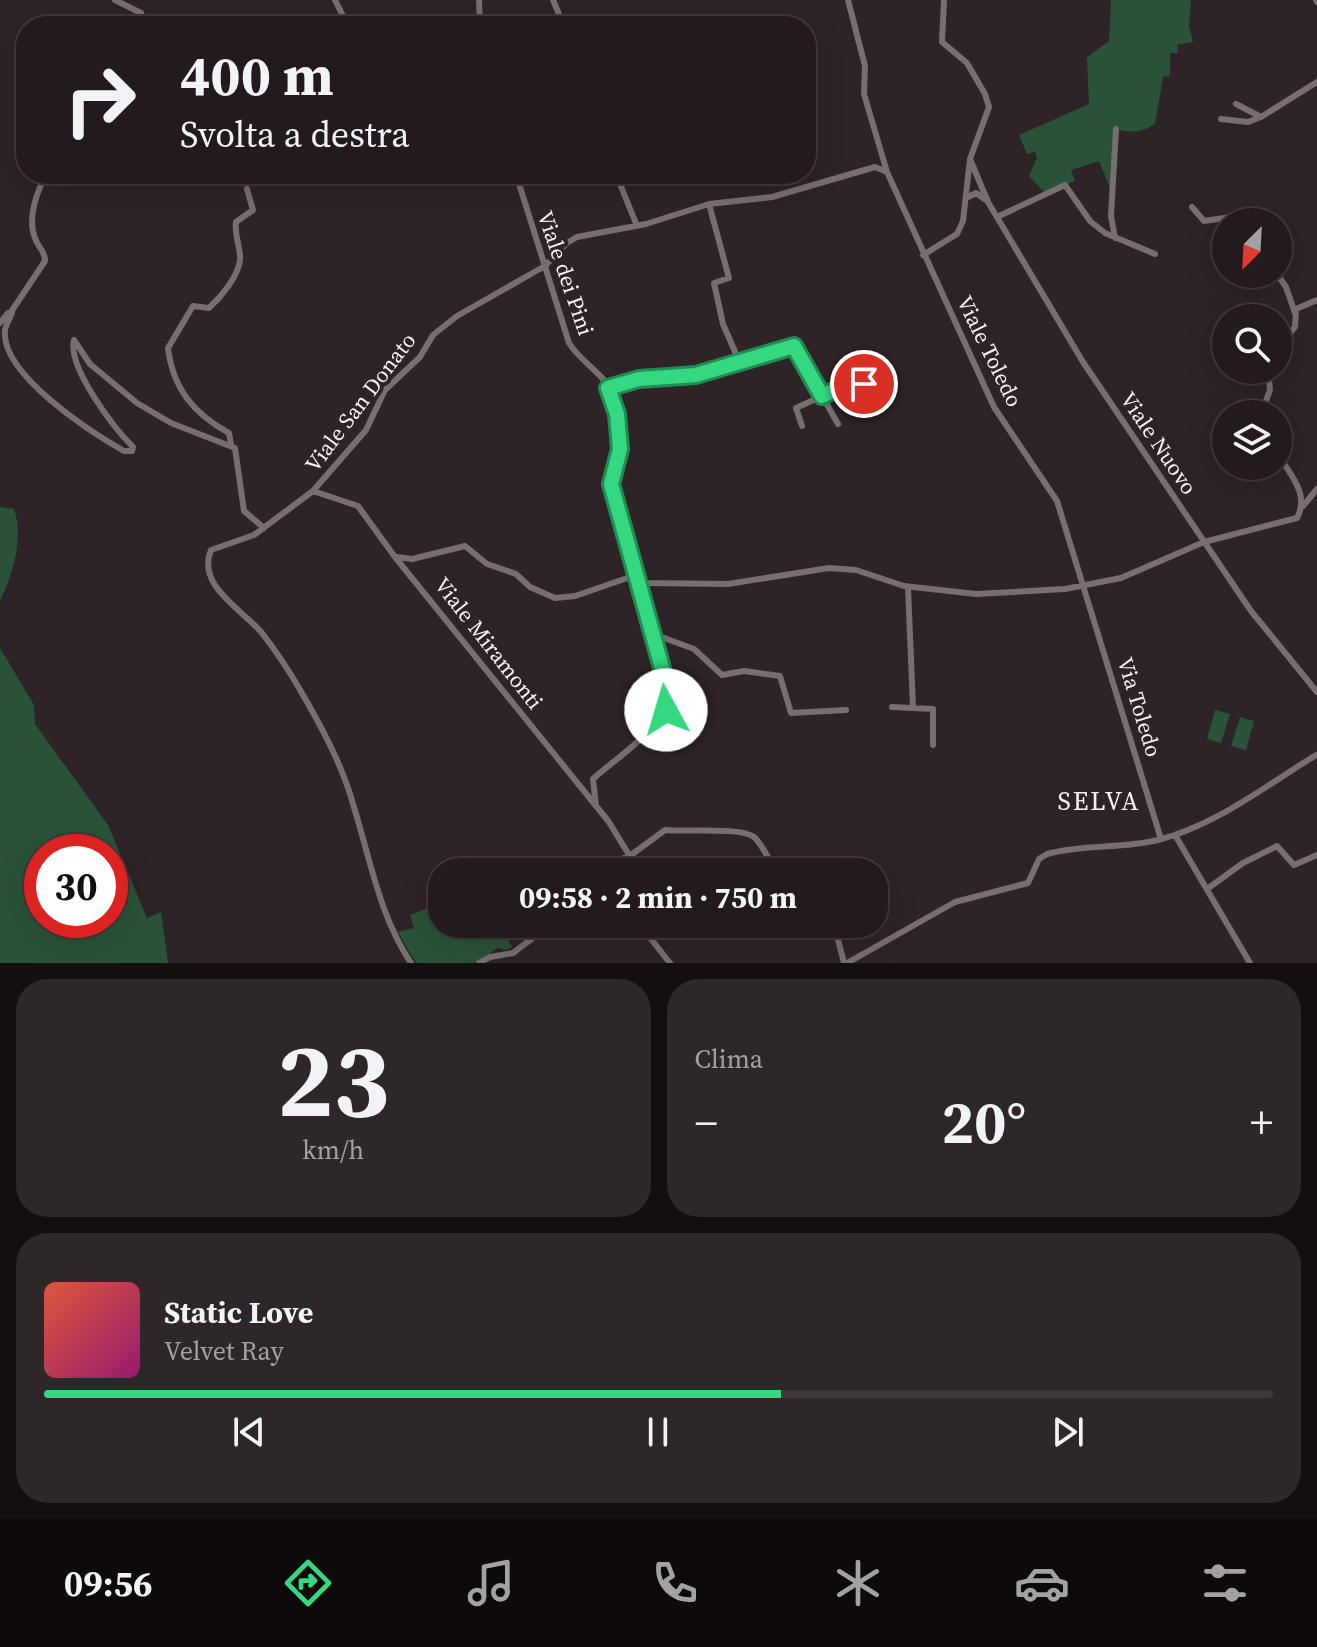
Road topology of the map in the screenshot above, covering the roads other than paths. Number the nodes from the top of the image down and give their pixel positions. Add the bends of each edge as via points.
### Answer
1 (115, 0) edge
2 (848, 0) edge
3 (944, 0) edge
4 (142, 16) edge
5 (1317, 82) edge
6 (1236, 104) dead end
7 (1261, 117) junction
8 (1221, 119) dead end
9 (1116, 129) dead end
10 (970, 159) junction
11 (887, 172) junction
12 (968, 180) junction
13 (42, 184) edge
14 (519, 184) edge
15 (620, 184) edge
16 (979, 184) junction
17 (247, 189) dead end
18 (980, 195) junction
19 (966, 198) junction
20 (988, 202) junction
21 (709, 204) junction
22 (1192, 207) dead end
23 (997, 217) junction
24 (1212, 220) edge
25 (637, 226) junction
26 (1115, 238) junction
27 (1155, 254) dead end
28 (923, 255) junction
29 (545, 266) junction
30 (1286, 288) edge
31 (1317, 300) edge
32 (11, 312) junction
33 (1295, 313) junction
34 (0, 323) edge
35 (1292, 331) edge
36 (739, 361) junction
37 (883, 380) dead end
38 (608, 388) junction
39 (822, 396) junction
40 (838, 424) dead end
41 (802, 426) dead end
42 (231, 444) junction
43 (1292, 477) edge
44 (1317, 489) edge
45 (313, 491) junction
46 (1301, 509) junction
47 (264, 528) junction
48 (1204, 542) junction
49 (395, 557) junction
50 (636, 575) junction
51 (1083, 586) junction
52 (908, 587) junction
53 (651, 637) junction
54 (1317, 692) edge
55 (892, 707) dead end
56 (913, 707) junction
57 (846, 710) dead end
58 (933, 745) dead end
59 (1317, 755) edge
60 (596, 806) junction
61 (1175, 835) junction
62 (1161, 839) junction
63 (1317, 855) edge
64 (626, 856) junction
65 (624, 858) edge
66 (771, 858) edge
67 (1207, 889) junction
68 (533, 938) edge
69 (650, 938) edge
70 (838, 938) edge
71 (411, 963) edge
72 (479, 963) edge
73 (670, 963) edge
74 (846, 963) edge
75 (1250, 963) edge

1 - 4 street
2 - 11 street, Viale Toledo via 865,66 864,94
3 - 10 street via 942,42 967,63 989,107
5 - 7 street
6 - 7 street
7 - 8 street via 1248,122
9 - 26 street via 1111,216
10 - 12 street
10 - 16 street, Viale Nuovo
11 - 21 street, Viale San Donato via 875,167 772,197
11 - 28 street, Viale Toledo
12 - 16 street
12 - 18 street, Viale Nuovo
12 - 19 street
13 - 32 street via 32,229 45,261
14 - 29 street, Viale dei Pini
15 - 25 street
16 - 20 street, Viale Nuovo
17 - 42 street via 253,210 236,222 240,262 226,291 209,308 193,306 186,312 168,348 187,400 205,420 229,433
18 - 19 street
18 - 20 street, Viale Nuovo
19 - 28 street via 957,234
20 - 23 street, Viale Nuovo
21 - 25 street, Viale San Donato
21 - 36 street via 729,278 714,283
22 - 24 street via 1204,221
23 - 26 street via 1065,185 1090,221
23 - 48 street, Viale Nuovo via 1083,362
25 - 29 street, Viale San Donato via 577,237
26 - 27 street
28 - 51 street, Viale Toledo via 994,407 1057,501
29 - 38 street, Viale dei Pini via 569,343
29 - 45 street, Viale San Donato via 433,335 420,357 385,390 366,430
30 - 33 street
31 - 33 street
32 - 34 street
32 - 42 street via 4,335 10,352 45,399 80,425 124,451 133,449 104,414 75,356 76,340 90,364 137,403 171,423
33 - 35 street
36 - 38 street via 696,375 639,379
36 - 39 street via 794,346
37 - 39 street via 873,385 855,381
38 - 50 street, Viale dei Pini via 620,449 611,484
39 - 40 street
39 - 41 street via 796,408
42 - 47 street via 238,455 244,511
43 - 46 street via 1300,490
44 - 46 street
45 - 47 street, Viale San Donato
45 - 49 street, Viale Miramonti via 358,506
46 - 48 street via 1297,518
47 - 71 street, Viale San Donato via 244,541 211,550 209,570 221,595 262,633 316,719 353,801 391,929
48 - 51 street via 1121,578
48 - 54 street, Viale Nuovo
49 - 50 street via 412,559 465,546 487,564 516,574 555,598
49 - 60 street, Viale Miramonti
50 - 52 street via 646,583 728,584 829,568 856,570
50 - 53 street, Viale dei Pini
51 - 52 street via 976,594
51 - 62 street, Via Toledo
52 - 56 street
53 - 57 street via 694,649 722,675 744,671 780,676 791,713
53 - 60 street, Viale dei Pini via 667,686 666,710 593,779
55 - 56 street
56 - 58 street via 933,709
59 - 61 street
60 - 64 street, Viale Miramonti
61 - 62 street
61 - 67 street
62 - 74 street via 1047,854 1028,883 955,902
63 - 67 street via 1294,865 1277,846
64 - 65 street
64 - 66 street via 665,830 736,830 757,839
67 - 75 street
68 - 72 street via 513,953
69 - 73 street
70 - 74 street

